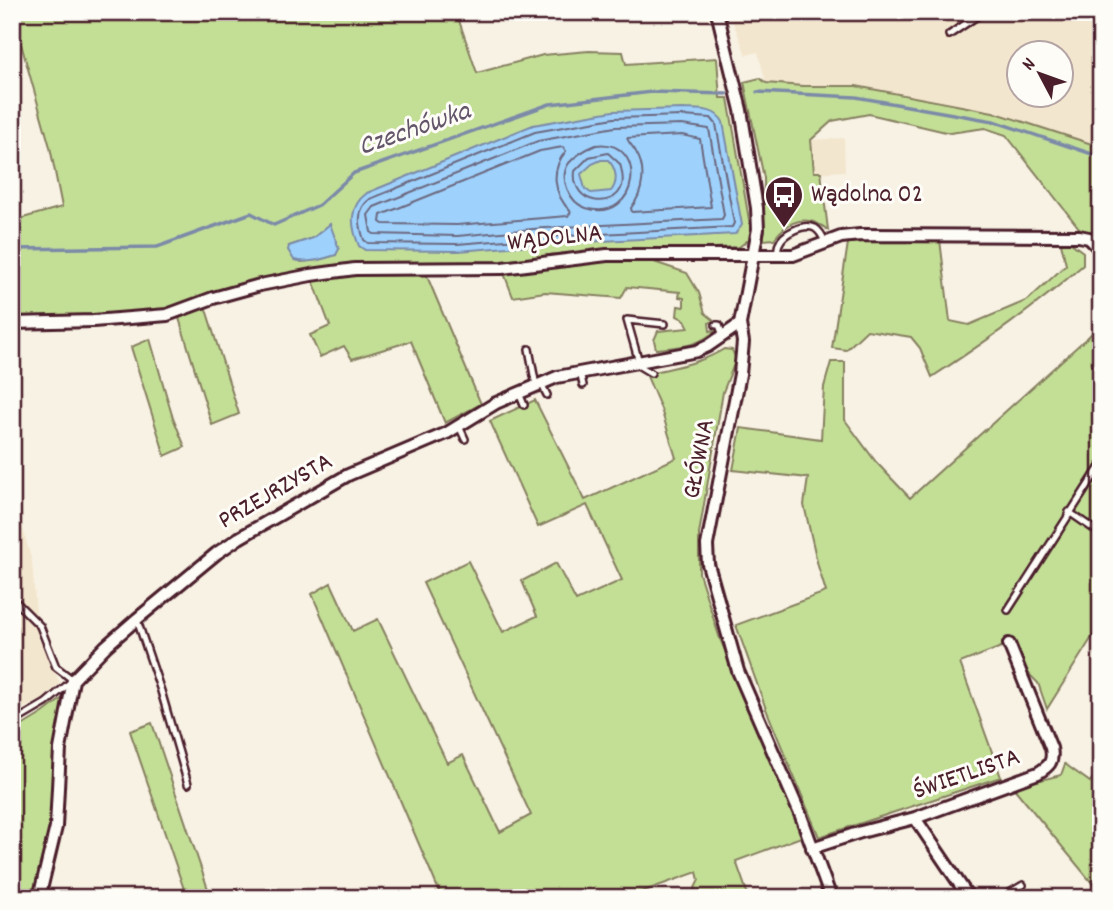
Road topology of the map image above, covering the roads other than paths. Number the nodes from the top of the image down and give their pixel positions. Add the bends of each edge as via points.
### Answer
1 (717, 12) edge
2 (983, 12) edge
3 (949, 35) dead end
4 (825, 242) junction
5 (1101, 250) edge
6 (754, 256) junction
7 (778, 256) junction
8 (12, 323) edge
9 (665, 324) dead end
10 (740, 324) junction
11 (716, 325) dead end
12 (723, 336) junction
13 (529, 349) dead end
14 (636, 362) junction
15 (580, 372) junction
16 (650, 373) dead end
17 (539, 384) junction
18 (583, 385) dead end
19 (519, 393) junction
20 (547, 395) dead end
21 (524, 405) dead end
22 (459, 426) junction
23 (465, 439) dead end
24 (1101, 466) edge
25 (1069, 512) junction
26 (1101, 534) edge
27 (12, 598) edge
28 (1008, 610) dead end
29 (137, 619) junction
30 (1009, 644) dead end
31 (73, 680) junction
32 (12, 723) edge
33 (188, 784) dead end
34 (915, 818) junction
35 (812, 849) junction
36 (1023, 885) dead end
37 (38, 898) edge
38 (831, 898) edge
39 (969, 898) edge
40 (1001, 898) edge

1 - 6 street, GŁÓWNA via 741,110 757,208
2 - 3 lane
4 - 5 street, WĄDOLNA via 883,234 1079,236 1089,238
4 - 7 street, WĄDOLNA
4 - 7 lane via 821,233 806,226 785,234
6 - 7 street, WĄDOLNA
6 - 8 street, WĄDOLNA via 607,255 502,268 355,270 260,285 167,315
6 - 10 street, GŁÓWNA
9 - 14 lane via 627,320
10 - 12 street, PRZEJRZYSTA
10 - 35 street, GŁÓWNA via 740,374 709,536 708,564 738,671
11 - 12 lane
12 - 14 street, PRZEJRZYSTA via 697,351
13 - 17 lane
14 - 15 street, PRZEJRZYSTA
14 - 16 lane
15 - 17 street, PRZEJRZYSTA
15 - 18 lane
17 - 19 street, PRZEJRZYSTA
17 - 20 lane
19 - 21 lane
19 - 22 street, PRZEJRZYSTA
22 - 23 lane
22 - 29 street, PRZEJRZYSTA via 348,475 239,538
24 - 25 lane
25 - 26 lane
25 - 28 lane
27 - 31 lane via 40,626 57,667
29 - 31 street, PRZEJRZYSTA
29 - 33 lane
30 - 34 street, ŚWIETLISTA via 1051,748 1049,766
31 - 32 lane
31 - 37 street via 60,749 56,827
34 - 35 street, ŚWIETLISTA
34 - 39 street
35 - 38 street, GŁÓWNA
36 - 40 lane

